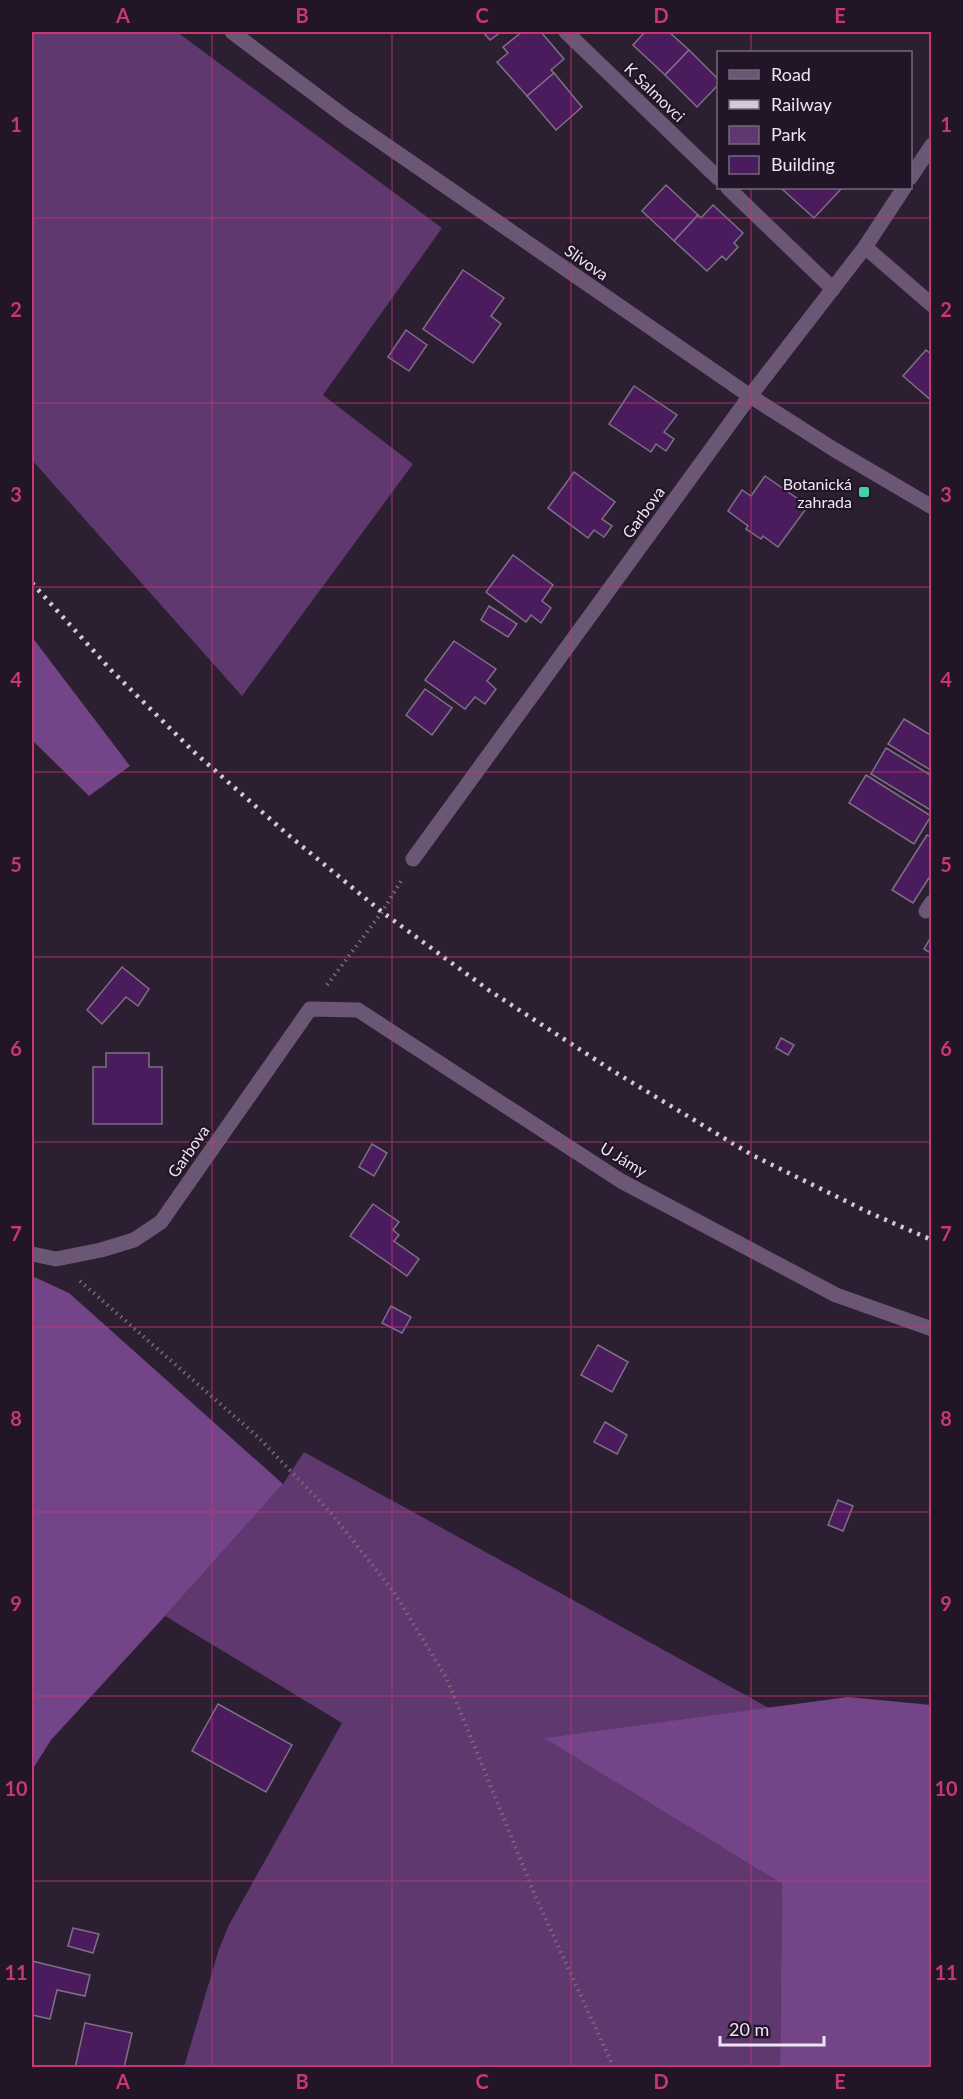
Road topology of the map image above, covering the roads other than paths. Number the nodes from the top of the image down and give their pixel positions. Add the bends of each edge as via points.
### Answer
1 (232, 32) edge
2 (566, 32) edge
3 (932, 145) edge
4 (912, 175) edge
5 (717, 177) edge
6 (729, 189) edge
7 (903, 189) edge
8 (865, 247) junction
9 (834, 289) junction
10 (932, 305) edge
11 (750, 396) junction
12 (932, 507) edge
13 (413, 859) road end
14 (310, 1009) joint
15 (32, 1254) edge
16 (932, 1329) edge

1 - 11 street, Slívova via 348,119
2 - 5 street, K Salmovci
3 - 4 street
6 - 9 street
7 - 8 street, Garbova
8 - 9 street, Garbova
8 - 10 street
9 - 11 street, Garbova
11 - 12 street, Slívova
11 - 13 street, Garbova
14 - 15 street, Garbova via 161,1222 134,1240 101,1250 56,1259
14 - 16 street, U Jámy via 358,1010 621,1180 836,1295

